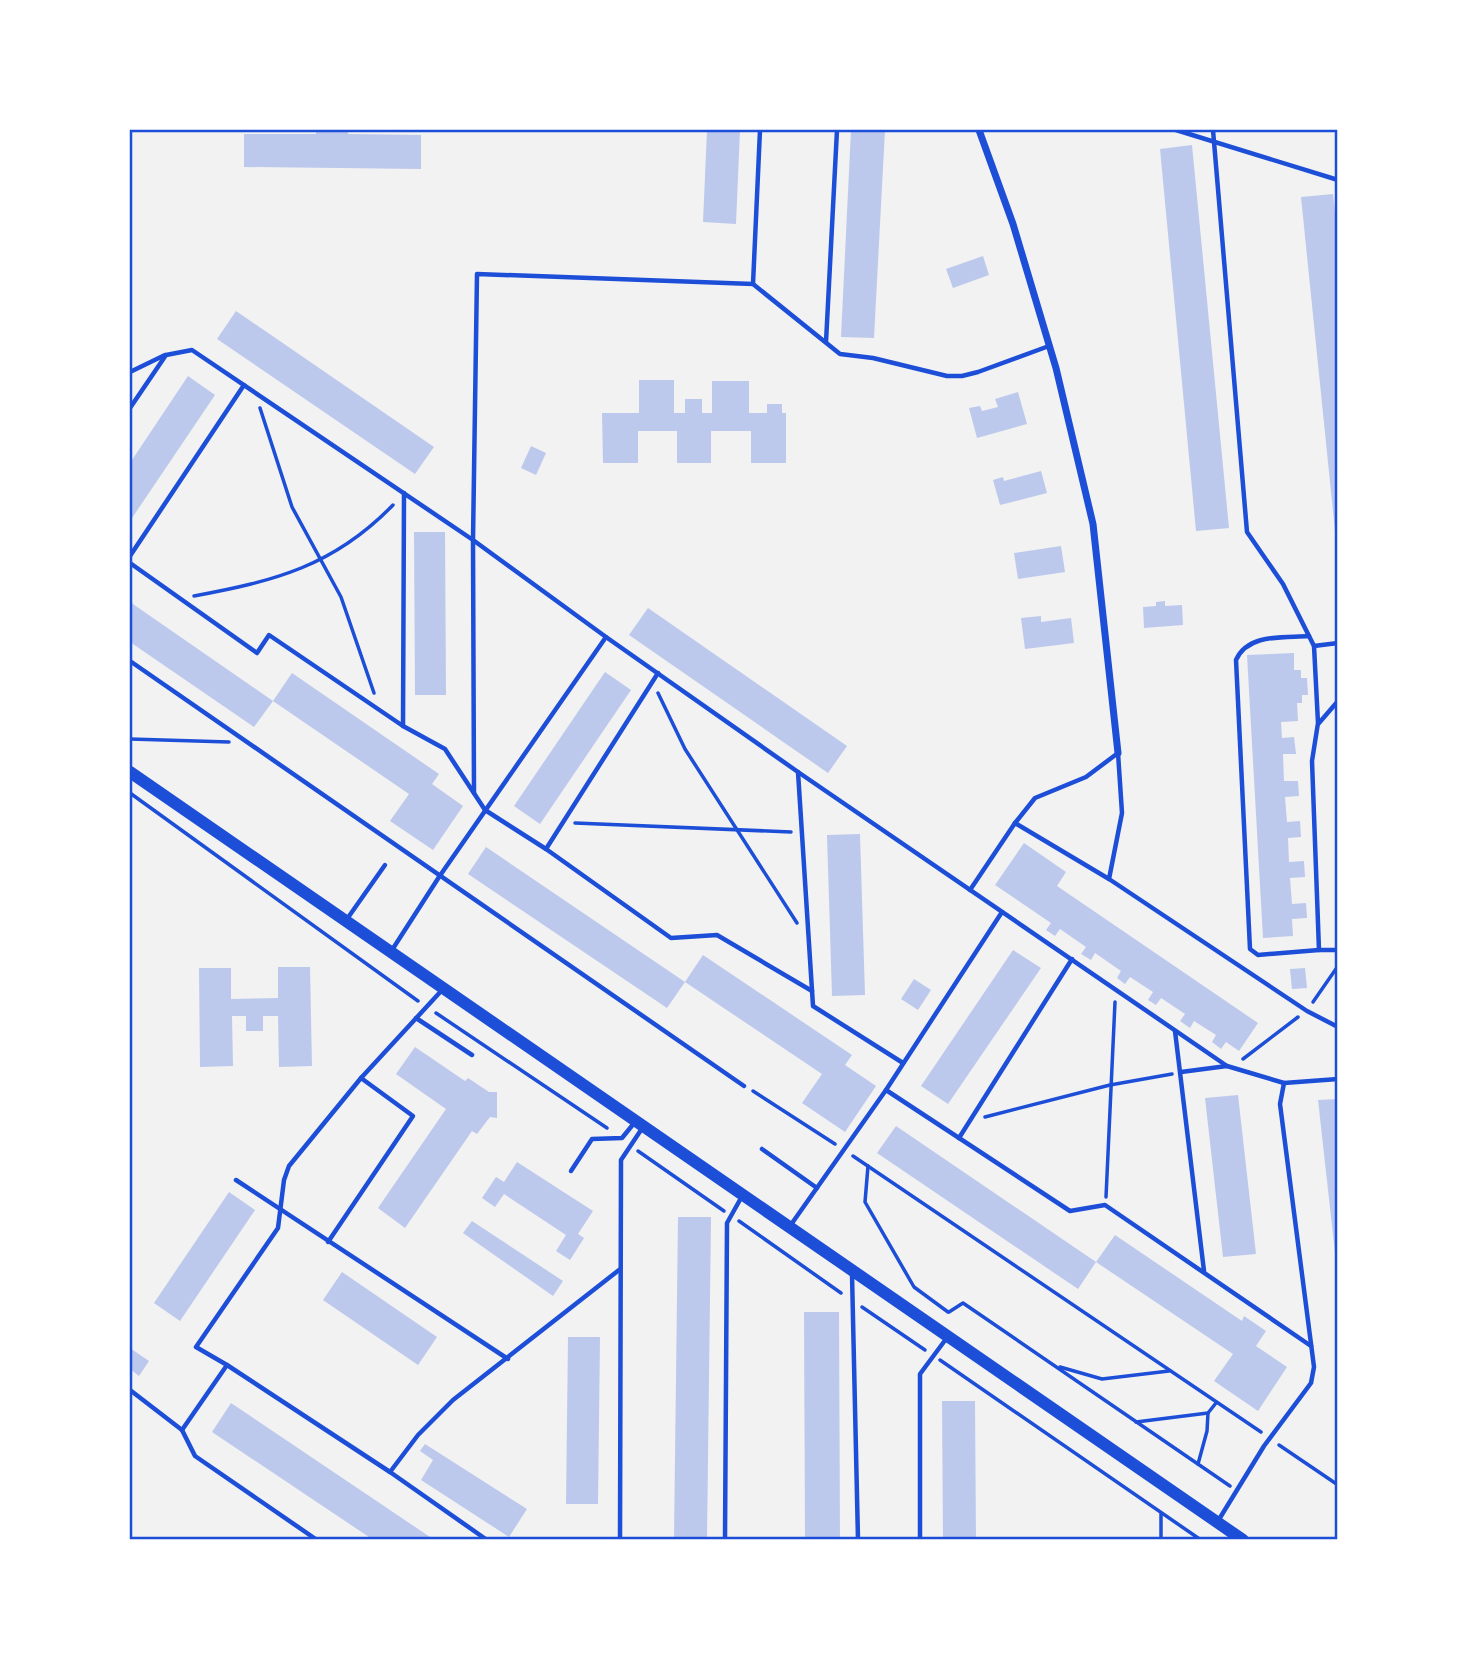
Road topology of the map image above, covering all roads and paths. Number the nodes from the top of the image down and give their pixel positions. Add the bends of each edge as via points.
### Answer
1 (760, 130) edge
2 (837, 130) edge
3 (979, 130) edge
4 (1176, 130) edge
5 (1213, 130) edge
6 (1214, 141) junction
7 (1338, 180) edge
8 (753, 284) junction
9 (825, 342) junction
10 (1050, 346) junction
11 (166, 355) junction
12 (130, 372) edge
13 (244, 386) junction
14 (256, 393) junction
15 (130, 408) edge
16 (404, 493) junction
17 (473, 540) junction
18 (130, 556) edge
19 (321, 561) junction
20 (130, 563) edge
21 (181, 599) junction
22 (1309, 636) junction
23 (606, 637) junction
24 (1338, 643) edge
25 (1314, 646) junction
26 (130, 661) edge
27 (658, 673) junction
28 (1338, 701) edge
29 (380, 710) junction
30 (1318, 723) junction
31 (403, 726) junction
32 (130, 739) edge
33 (244, 742) junction
34 (1118, 753) junction
35 (130, 772) edge
36 (798, 772) junction
37 (130, 793) edge
38 (474, 793) junction
39 (485, 810) junction
40 (564, 822) junction
41 (1015, 824) junction
42 (735, 829) junction
43 (803, 832) junction
44 (546, 849) junction
45 (385, 865) dead end
46 (439, 877) junction
47 (1109, 879) junction
48 (970, 890) junction
49 (1002, 912) junction
50 (346, 921) junction
51 (809, 942) junction
52 (1319, 950) junction
53 (1338, 950) edge
54 (391, 951) junction
55 (1072, 960) junction
56 (1338, 966) edge
57 (443, 989) junction
58 (1116, 990) junction
59 (812, 991) junction
60 (426, 1007) junction
61 (1307, 1011) junction
62 (416, 1018) junction
63 (1338, 1027) edge
64 (1175, 1031) junction
65 (472, 1055) dead end
66 (903, 1063) junction
67 (1227, 1066) junction
68 (1181, 1072) junction
69 (361, 1078) junction
70 (1338, 1079) edge
71 (1284, 1083) junction
72 (1110, 1085) junction
73 (744, 1086) joint
74 (886, 1090) junction
75 (970, 1121) junction
76 (639, 1124) junction
77 (622, 1138) junction
78 (959, 1138) junction
79 (631, 1146) junction
80 (762, 1149) dead end
81 (843, 1149) junction
82 (868, 1166) junction
83 (571, 1171) dead end
84 (236, 1180) dead end
85 (817, 1188) junction
86 (743, 1195) junction
87 (1105, 1205) junction
88 (281, 1210) junction
89 (731, 1215) junction
90 (790, 1227) junction
91 (328, 1242) junction
92 (620, 1269) junction
93 (852, 1270) junction
94 (1204, 1271) junction
95 (853, 1301) junction
96 (949, 1312) junction
97 (943, 1333) junction
98 (1311, 1346) junction
99 (924, 1349) junction
100 (934, 1356) junction
101 (508, 1359) junction
102 (227, 1365) junction
103 (1054, 1365) junction
104 (1170, 1371) junction
105 (130, 1390) edge
106 (1216, 1402) junction
107 (1208, 1413) junction
108 (1136, 1422) junction
109 (182, 1430) junction
110 (1270, 1438) junction
111 (1198, 1464) junction
112 (390, 1472) junction
113 (1338, 1485) edge
114 (1237, 1491) junction
115 (1161, 1512) junction
116 (1218, 1522) junction
117 (317, 1539) edge
118 (487, 1539) edge
119 (620, 1539) edge
120 (725, 1539) edge
121 (858, 1539) edge
122 (920, 1539) edge
123 (1161, 1539) edge
124 (1201, 1539) edge
125 (1243, 1539) edge

1 - 8 lane
2 - 9 lane
3 - 10 street
4 - 6 lane
5 - 6 lane
6 - 7 lane
6 - 22 lane via 1247,532 1283,584
8 - 9 lane
8 - 17 lane via 477,274
9 - 10 lane via 840,354 962,376
10 - 34 street via 1093,524
11 - 12 lane
11 - 13 lane via 192,350
11 - 15 lane
13 - 14 lane
13 - 18 lane
14 - 16 lane
14 - 19 path via 292,508
16 - 17 lane
16 - 19 path via 378,520
16 - 31 lane
17 - 23 lane
17 - 38 lane
19 - 21 path via 286,575
19 - 29 path via 341,597
20 - 21 lane
21 - 29 lane via 257,653 269,635
22 - 25 lane
22 - 52 lane via 1255,640 1239,651 1236,660 1250,949 1258,955
23 - 27 lane
23 - 39 lane
24 - 25 lane
25 - 30 lane
26 - 33 lane
27 - 36 lane
27 - 40 lane
27 - 42 path via 658,694 685,749
28 - 30 lane
29 - 31 lane
30 - 52 lane via 1312,761
31 - 38 lane via 445,749
32 - 33 path
33 - 46 lane
34 - 41 lane via 1086,778 1035,798
34 - 47 lane via 1122,813
35 - 50 main road
36 - 43 lane
36 - 48 lane
37 - 60 path
38 - 39 lane
39 - 44 lane
39 - 46 lane
40 - 42 path
40 - 44 lane
41 - 47 lane
41 - 48 lane
42 - 43 path
42 - 51 path
43 - 51 lane
44 - 59 lane via 671,938 717,935
45 - 50 lane
46 - 54 lane
46 - 73 lane
47 - 61 lane
48 - 49 lane
49 - 55 lane
49 - 66 lane
50 - 54 main road
51 - 59 lane
52 - 53 lane
54 - 57 main road
55 - 58 lane
55 - 75 lane
56 - 61 path
57 - 60 lane
57 - 76 main road
58 - 64 lane
58 - 72 path
59 - 66 lane via 813,1006
60 - 62 lane
60 - 77 path
61 - 63 lane
61 - 67 path via 1245,1058
62 - 65 lane
62 - 69 lane
64 - 67 lane
64 - 68 lane
66 - 74 lane
67 - 68 lane
67 - 71 lane
68 - 72 path
68 - 94 lane
69 - 88 lane via 289,1166
69 - 91 lane via 413,1116
70 - 71 lane
71 - 98 lane via 1280,1104
72 - 75 path
72 - 87 path
73 - 81 path
74 - 78 lane
74 - 81 lane
75 - 78 lane
76 - 77 lane
76 - 79 lane
76 - 86 main road
77 - 83 lane via 592,1139
78 - 87 lane via 1070,1211
79 - 89 path
79 - 92 lane via 621,1160
80 - 85 lane
81 - 82 path
81 - 85 lane
82 - 96 path via 865,1202 914,1287
82 - 104 path
84 - 88 lane
85 - 90 lane
86 - 89 lane
86 - 90 main road
87 - 94 lane
88 - 91 lane
88 - 102 lane via 278,1228 196,1347
89 - 95 path
89 - 120 lane via 727,1223
90 - 93 main road
91 - 101 lane
92 - 101 lane
92 - 119 lane
93 - 95 lane
93 - 97 main road
94 - 98 lane
95 - 99 path
95 - 121 lane
96 - 97 path
96 - 103 path via 963,1303
97 - 99 path
97 - 100 lane
97 - 116 main road
98 - 110 lane via 1311,1384
99 - 100 path
100 - 115 path
100 - 122 lane via 920,1374
101 - 112 lane via 453,1400
102 - 109 lane
102 - 112 lane
103 - 104 path via 1102,1378
103 - 108 path
104 - 106 path
105 - 109 lane
106 - 107 path
106 - 110 path
107 - 108 path
107 - 111 path
108 - 111 path
109 - 117 lane via 195,1456
110 - 113 path
110 - 114 lane
111 - 114 path
112 - 118 lane
114 - 116 lane
115 - 123 path
115 - 124 path
116 - 125 main road

